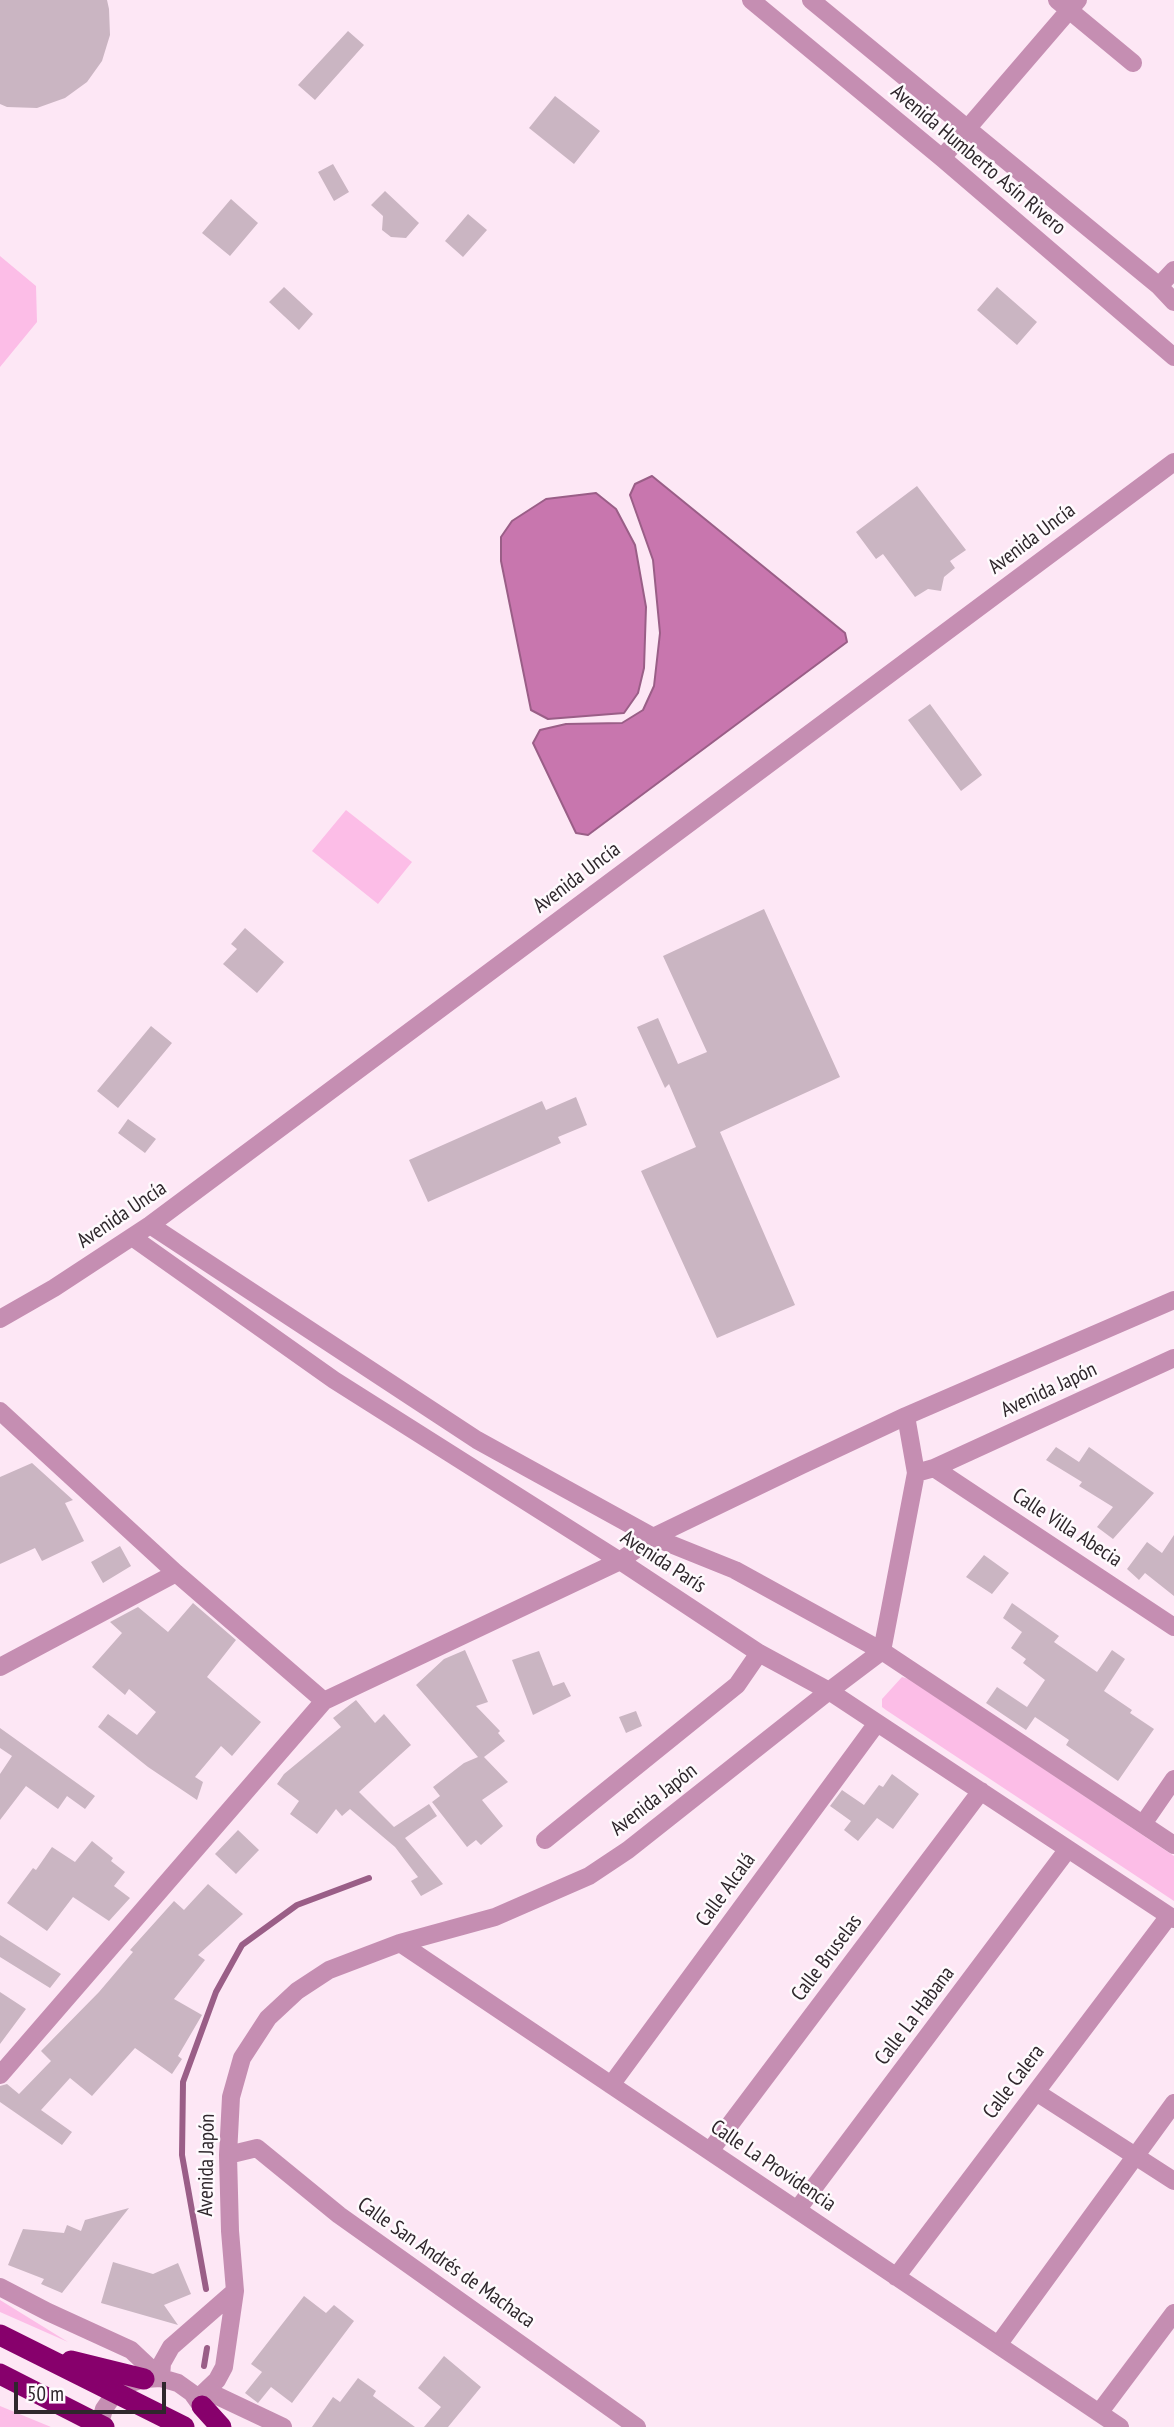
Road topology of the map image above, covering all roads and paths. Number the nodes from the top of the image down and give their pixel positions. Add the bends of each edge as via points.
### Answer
1 (751, 0) edge
2 (811, 0) edge
3 (1068, 3) edge
4 (1133, 63) dead end
5 (966, 130) junction
6 (942, 158) junction
7 (1174, 270) edge
8 (1159, 286) junction
9 (1174, 302) edge
10 (1174, 357) edge
11 (1174, 462) edge
12 (150, 1225) junction
13 (132, 1237) junction
14 (1174, 1300) edge
15 (0, 1319) edge
16 (1171, 1362) edge
17 (0, 1410) edge
18 (906, 1416) junction
19 (934, 1468) junction
20 (916, 1473) junction
21 (653, 1537) junction
22 (620, 1561) junction
23 (176, 1573) junction
24 (1174, 1627) edge
25 (882, 1651) junction
26 (759, 1653) junction
27 (0, 1667) edge
28 (829, 1691) junction
29 (324, 1701) junction
30 (877, 1723) junction
31 (1174, 1779) edge
32 (981, 1791) junction
33 (1143, 1824) junction
34 (545, 1840) dead end
35 (1174, 1845) edge
36 (1068, 1849) junction
37 (1172, 1918) edge
38 (400, 1943) junction
39 (0, 2075) edge
40 (611, 2085) junction
41 (1036, 2092) junction
42 (1174, 2103) edge
43 (710, 2151) junction
44 (228, 2155) junction
45 (1135, 2156) junction
46 (1174, 2181) edge
47 (797, 2210) junction
48 (896, 2277) junction
49 (0, 2287) edge
50 (234, 2291) junction
51 (1174, 2313) edge
52 (0, 2335) edge
53 (998, 2345) junction
54 (33, 2351) junction
55 (0, 2374) edge
56 (152, 2378) junction
57 (37, 2393) junction
58 (115, 2393) junction
59 (204, 2406) edge
60 (1099, 2413) junction
61 (101, 2426) edge
62 (72, 2427) edge
63 (184, 2427) edge
64 (221, 2427) edge
65 (283, 2427) edge
66 (637, 2427) edge
67 (1120, 2427) edge

1 - 6 street, Avenida Humberto Asín Rivero
2 - 5 street, Avenida Humberto Asín Rivero
3 - 4 street
3 - 5 street
5 - 6 street
5 - 8 street, Avenida Humberto Asín Rivero
6 - 10 street, Avenida Humberto Asín Rivero
7 - 8 street
8 - 9 street, Avenida Humberto Asín Rivero
11 - 12 street, Avenida Uncía
12 - 13 street, Avenida Uncía
12 - 21 street, Avenida París via 477,1440
13 - 15 street, Avenida Uncía
13 - 22 street, Avenida París via 334,1380
14 - 18 street, Avenida Japón
16 - 19 street, Avenida Japón
17 - 23 street
18 - 20 street
18 - 21 street, Avenida Japón
19 - 20 street, Avenida Japón
19 - 24 street, Calle Villa Abecia
20 - 25 street
21 - 22 street, Avenida Japón
21 - 25 street, Avenida París via 734,1570
22 - 26 street, Avenida París
22 - 29 street, Avenida Japón
23 - 27 street
23 - 29 street
25 - 28 street, Avenida Japón
25 - 33 street, Avenida París
26 - 28 street, Avenida París
26 - 34 street via 737,1685
28 - 30 street, Avenida París
28 - 38 street, Avenida Japón via 628,1850 589,1875 495,1917
29 - 39 street
30 - 32 street, Avenida París
30 - 40 street, Calle Alcalá
31 - 33 street
32 - 36 street, Avenida París
32 - 43 street, Calle Bruselas
33 - 35 street, Avenida París
36 - 37 street, Avenida París
36 - 47 street, Calle La Habana
37 - 41 street, Calle Calera
38 - 40 street, Calle La Providencia
38 - 44 street, Avenida Japón via 329,1970 268,2018 242,2058 231,2097
40 - 43 street, Calle La Providencia
41 - 45 street
41 - 48 street, Calle Calera
42 - 45 street
43 - 47 street, Calle La Providencia
44 - 50 street, Avenida Japón
44 - 66 street, Calle San Andrés de Machaca via 257,2148 339,2215
45 - 46 street
45 - 53 street
47 - 48 street, Calle La Providencia
48 - 53 street, Calle La Providencia
49 - 56 street via 131,2350 148,2366
50 - 56 street via 171,2347
50 - 59 street, Avenida Japón via 224,2367
51 - 60 street
52 - 54 highway
53 - 60 street, Calle La Providencia
54 - 56 highway
54 - 58 highway
55 - 57 highway
56 - 58 street via 127,2384
56 - 59 street via 178,2383
57 - 61 highway
57 - 62 highway
58 - 61 street via 104,2409
58 - 63 highway
59 - 64 highway
59 - 65 street
60 - 67 street, Calle La Providencia

